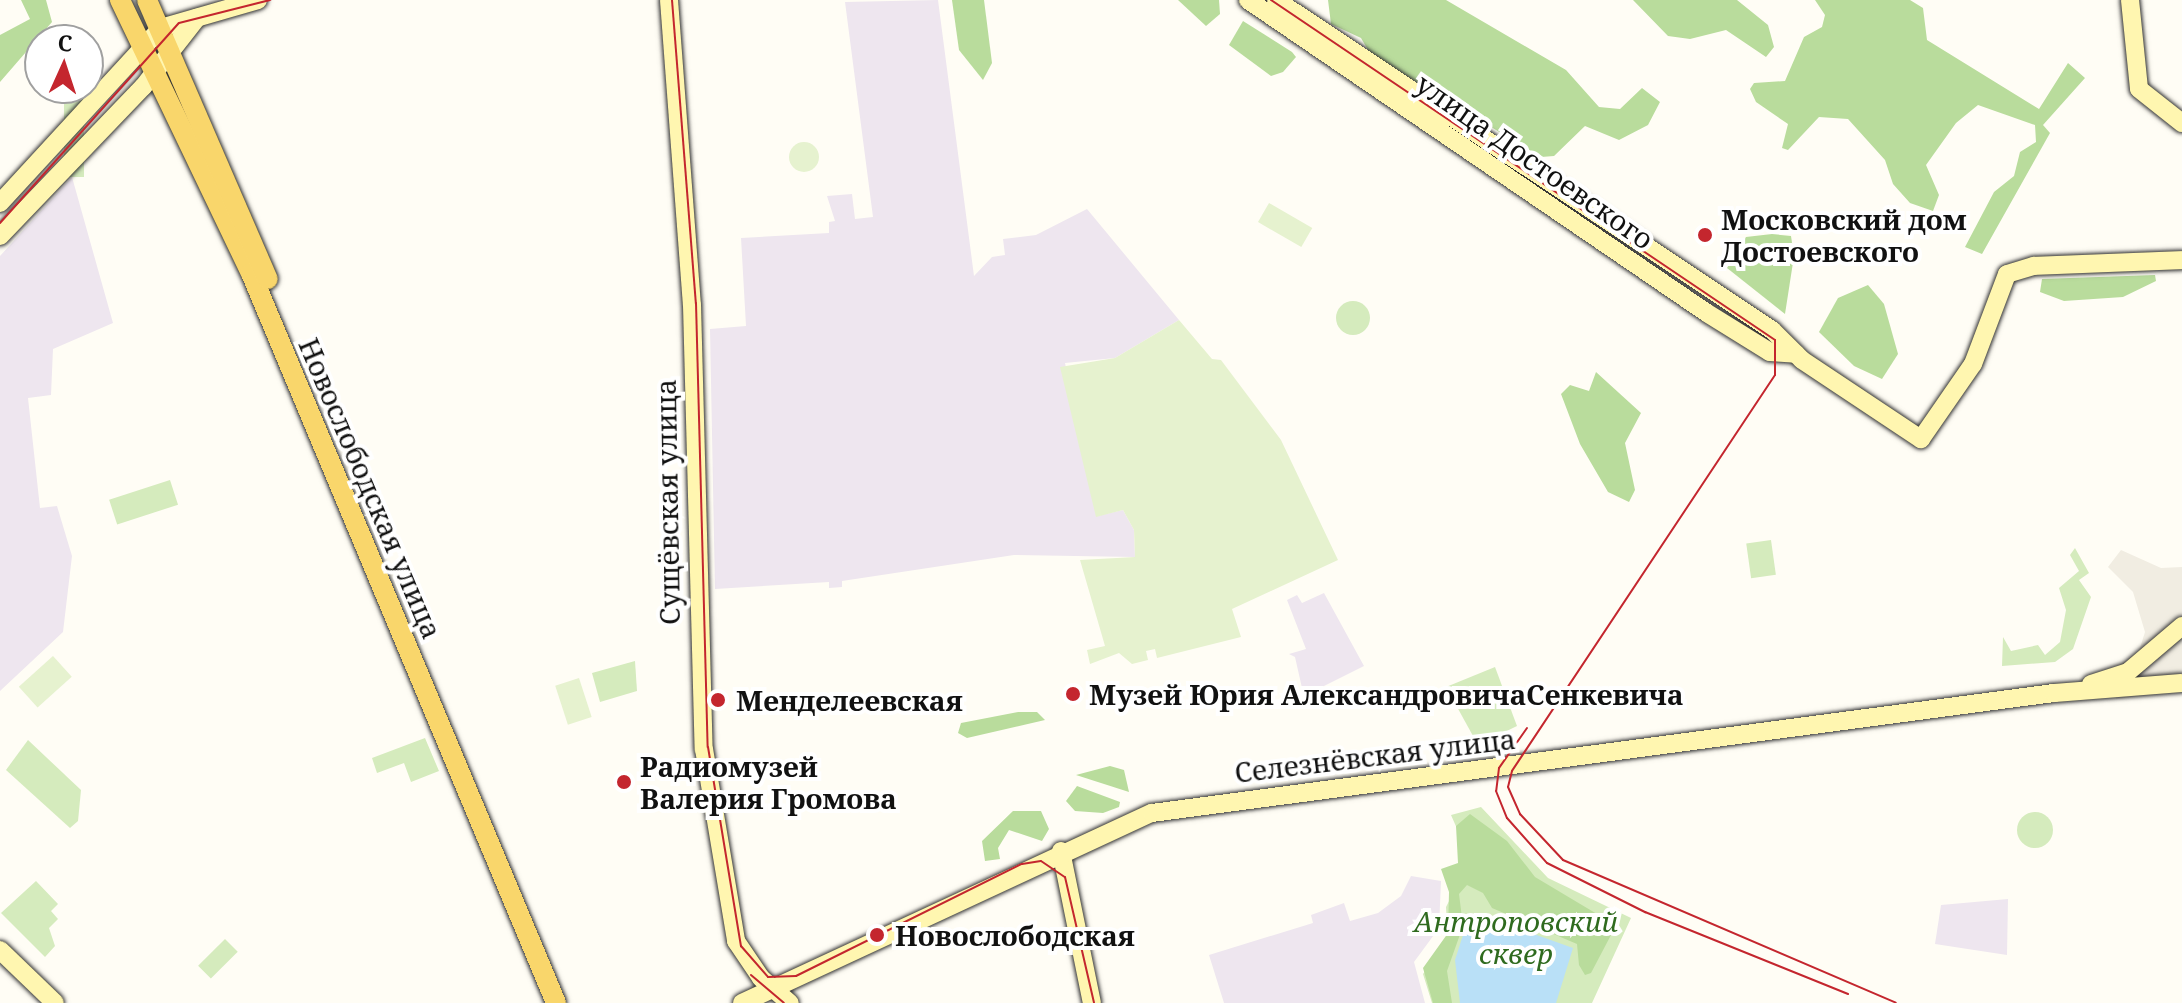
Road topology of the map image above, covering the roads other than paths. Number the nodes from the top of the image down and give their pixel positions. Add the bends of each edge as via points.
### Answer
1 (120, 0) edge
2 (147, 0) edge
3 (258, 0) edge
4 (669, 0) edge
5 (1248, 0) edge
6 (1276, 0) edge
7 (2130, 0) edge
8 (169, 39) junction
9 (144, 46) junction
10 (155, 71) junction
11 (2182, 123) edge
12 (0, 203) edge
13 (0, 236) edge
14 (2182, 260) edge
15 (1796, 354) junction
16 (2182, 626) edge
17 (2182, 683) edge
18 (2054, 693) junction
19 (1061, 851) junction
20 (0, 950) edge
21 (771, 988) junction
22 (55, 1003) edge
23 (556, 1003) edge
24 (570, 1003) edge
25 (742, 1003) edge
26 (790, 1003) edge
27 (1092, 1003) edge

1 - 9 main road, Новослободская улица
2 - 8 main road, Новослободская улица
3 - 8 street via 206,12
4 - 21 street, Сущёвская улица via 692,305 704,749 736,941
5 - 15 street, улица Достоевского via 1743,337 1770,352
6 - 15 street, улица Достоевского via 1772,330
7 - 11 street via 2139,89
8 - 9 street
8 - 10 street
8 - 24 main road, Новослободская улица
9 - 10 main road, Новослободская улица
9 - 12 street
10 - 13 street
10 - 23 main road, Новослободская улица via 251,273
14 - 15 street, улица Достоевского via 2034,266 2007,274 1973,364 1928,436 1911,433
16 - 18 street, Селезнёвская улица via 2128,672
17 - 18 street, Селезнёвская улица
18 - 19 street, Селезнёвская улица via 1177,809 1136,818
19 - 21 street, Селезнёвская улица
19 - 27 street
20 - 22 street
21 - 25 street, Селезнёвская улица
21 - 26 street, Сущёвская улица

